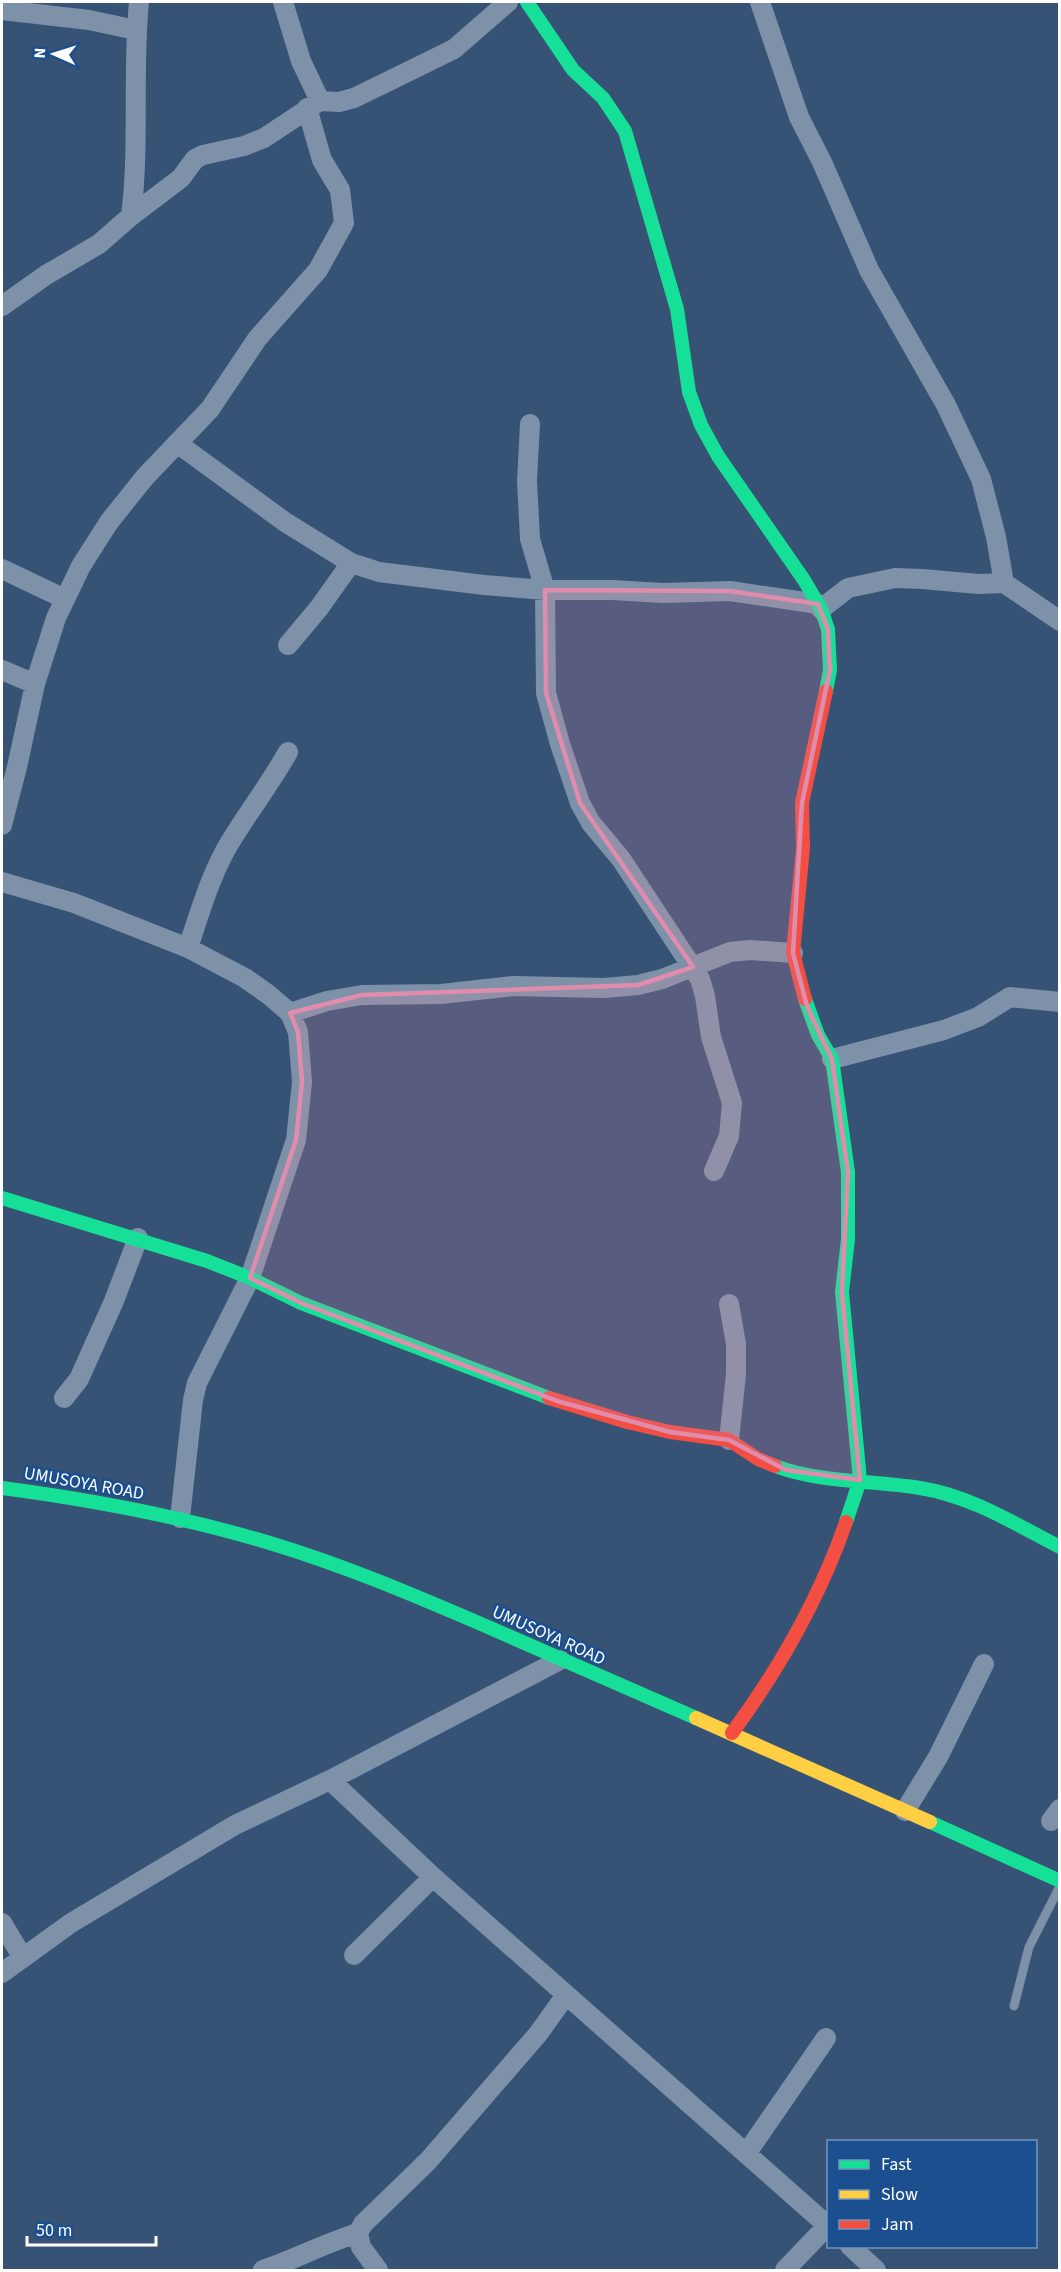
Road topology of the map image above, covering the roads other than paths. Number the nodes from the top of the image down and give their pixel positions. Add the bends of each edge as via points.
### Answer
1 (139, 2) edge
2 (283, 2) edge
3 (508, 2) edge
4 (527, 2) edge
5 (760, 2) edge
6 (2, 10) edge
7 (136, 30) junction
8 (314, 105) junction
9 (135, 185) junction
10 (163, 192) junction
11 (131, 216) junction
12 (2, 306) edge
13 (530, 424) dead end
14 (177, 443) junction
15 (351, 563) junction
16 (2, 569) edge
17 (1004, 584) junction
18 (545, 590) junction
19 (66, 599) junction
20 (820, 606) junction
21 (1059, 621) edge
22 (288, 645) dead end
23 (2, 670) edge
24 (35, 684) junction
25 (288, 752) dead end
26 (2, 825) edge
27 (2, 882) edge
28 (188, 948) junction
29 (793, 953) junction
30 (693, 967) junction
31 (1059, 1002) edge
32 (290, 1013) junction
33 (832, 1059) junction
34 (714, 1171) dead end
35 (2, 1198) edge
36 (138, 1238) junction
37 (250, 1278) junction
38 (729, 1304) dead end
39 (64, 1398) dead end
40 (729, 1440) junction
41 (861, 1480) junction
42 (2, 1488) edge
43 (180, 1518) junction
44 (1059, 1547) edge
45 (560, 1660) junction
46 (984, 1664) dead end
47 (732, 1733) junction
48 (330, 1780) junction
49 (905, 1811) junction
50 (433, 1878) junction
51 (1059, 1884) edge
52 (2, 1923) edge
53 (354, 1955) dead end
54 (23, 1958) junction
55 (2, 1973) edge
56 (566, 1995) junction
57 (1014, 2006) dead end
58 (825, 2038) dead end
59 (746, 2154) junction
60 (827, 2224) edge
61 (827, 2226) edge
62 (358, 2233) junction
63 (851, 2248) edge
64 (301, 2264) edge
65 (263, 2271) edge
66 (378, 2271) edge
67 (785, 2271) edge
68 (876, 2271) edge

1 - 7 street
2 - 8 street
3 - 8 street via 454,49 354,98
4 - 20 street via 573,70 603,98 625,131 677,309 689,392 701,425 717,456
5 - 17 street via 799,117 869,270 946,405 981,479
6 - 7 street via 90,20
7 - 9 street
8 - 10 street via 264,138 195,159 181,178
8 - 14 street via 322,160 340,190 344,223 318,270 257,339 210,409
9 - 10 street
9 - 11 street
10 - 11 street
11 - 12 street via 99,244 46,274
13 - 18 street via 530,538
14 - 15 street via 285,522
14 - 19 street via 109,522
15 - 18 street via 379,572 422,578
15 - 22 street
16 - 19 street
17 - 20 street via 895,578 848,588
17 - 21 street
18 - 20 street via 730,591
18 - 30 street via 546,693 580,803
19 - 24 street
20 - 29 street via 828,629 830,670 802,803 804,848
23 - 24 street
24 - 26 street
25 - 28 street via 225,852
27 - 28 street via 74,903
28 - 32 street via 245,978
29 - 30 street via 730,952
29 - 33 street via 807,1006
30 - 32 street via 638,986 513,986 441,994 362,995
30 - 34 street via 705,996 711,1037 732,1103 729,1136
31 - 33 street via 1010,997 978,1017 945,1030
32 - 37 street via 298,1032 302,1082 296,1140
33 - 41 street via 848,1172 848,1239 842,1292
35 - 36 street
36 - 37 street
36 - 39 street via 83,1370
37 - 40 street via 301,1304 557,1401 648,1427
37 - 43 street via 197,1383
38 - 40 street via 736,1354
40 - 41 street via 758,1459 786,1470
41 - 44 street via 922,1488 965,1499
41 - 47 street via 818,1591 759,1696
42 - 43 street, UMUSOYA ROAD
43 - 45 street, UMUSOYA ROAD via 274,1544 362,1575
45 - 47 street, UMUSOYA ROAD
45 - 48 street
46 - 49 street via 938,1757
47 - 49 street, UMUSOYA ROAD
48 - 50 street
48 - 54 street via 167,1864 71,1923
49 - 51 street, UMUSOYA ROAD
50 - 53 street
50 - 56 street
51 - 57 lane via 1029,1947
52 - 54 street
54 - 55 street
56 - 59 street
56 - 62 street via 428,2162
58 - 59 street
59 - 60 street
61 - 67 street
62 - 64 street via 332,2241
62 - 66 street via 361,2247
63 - 68 street
64 - 65 street

